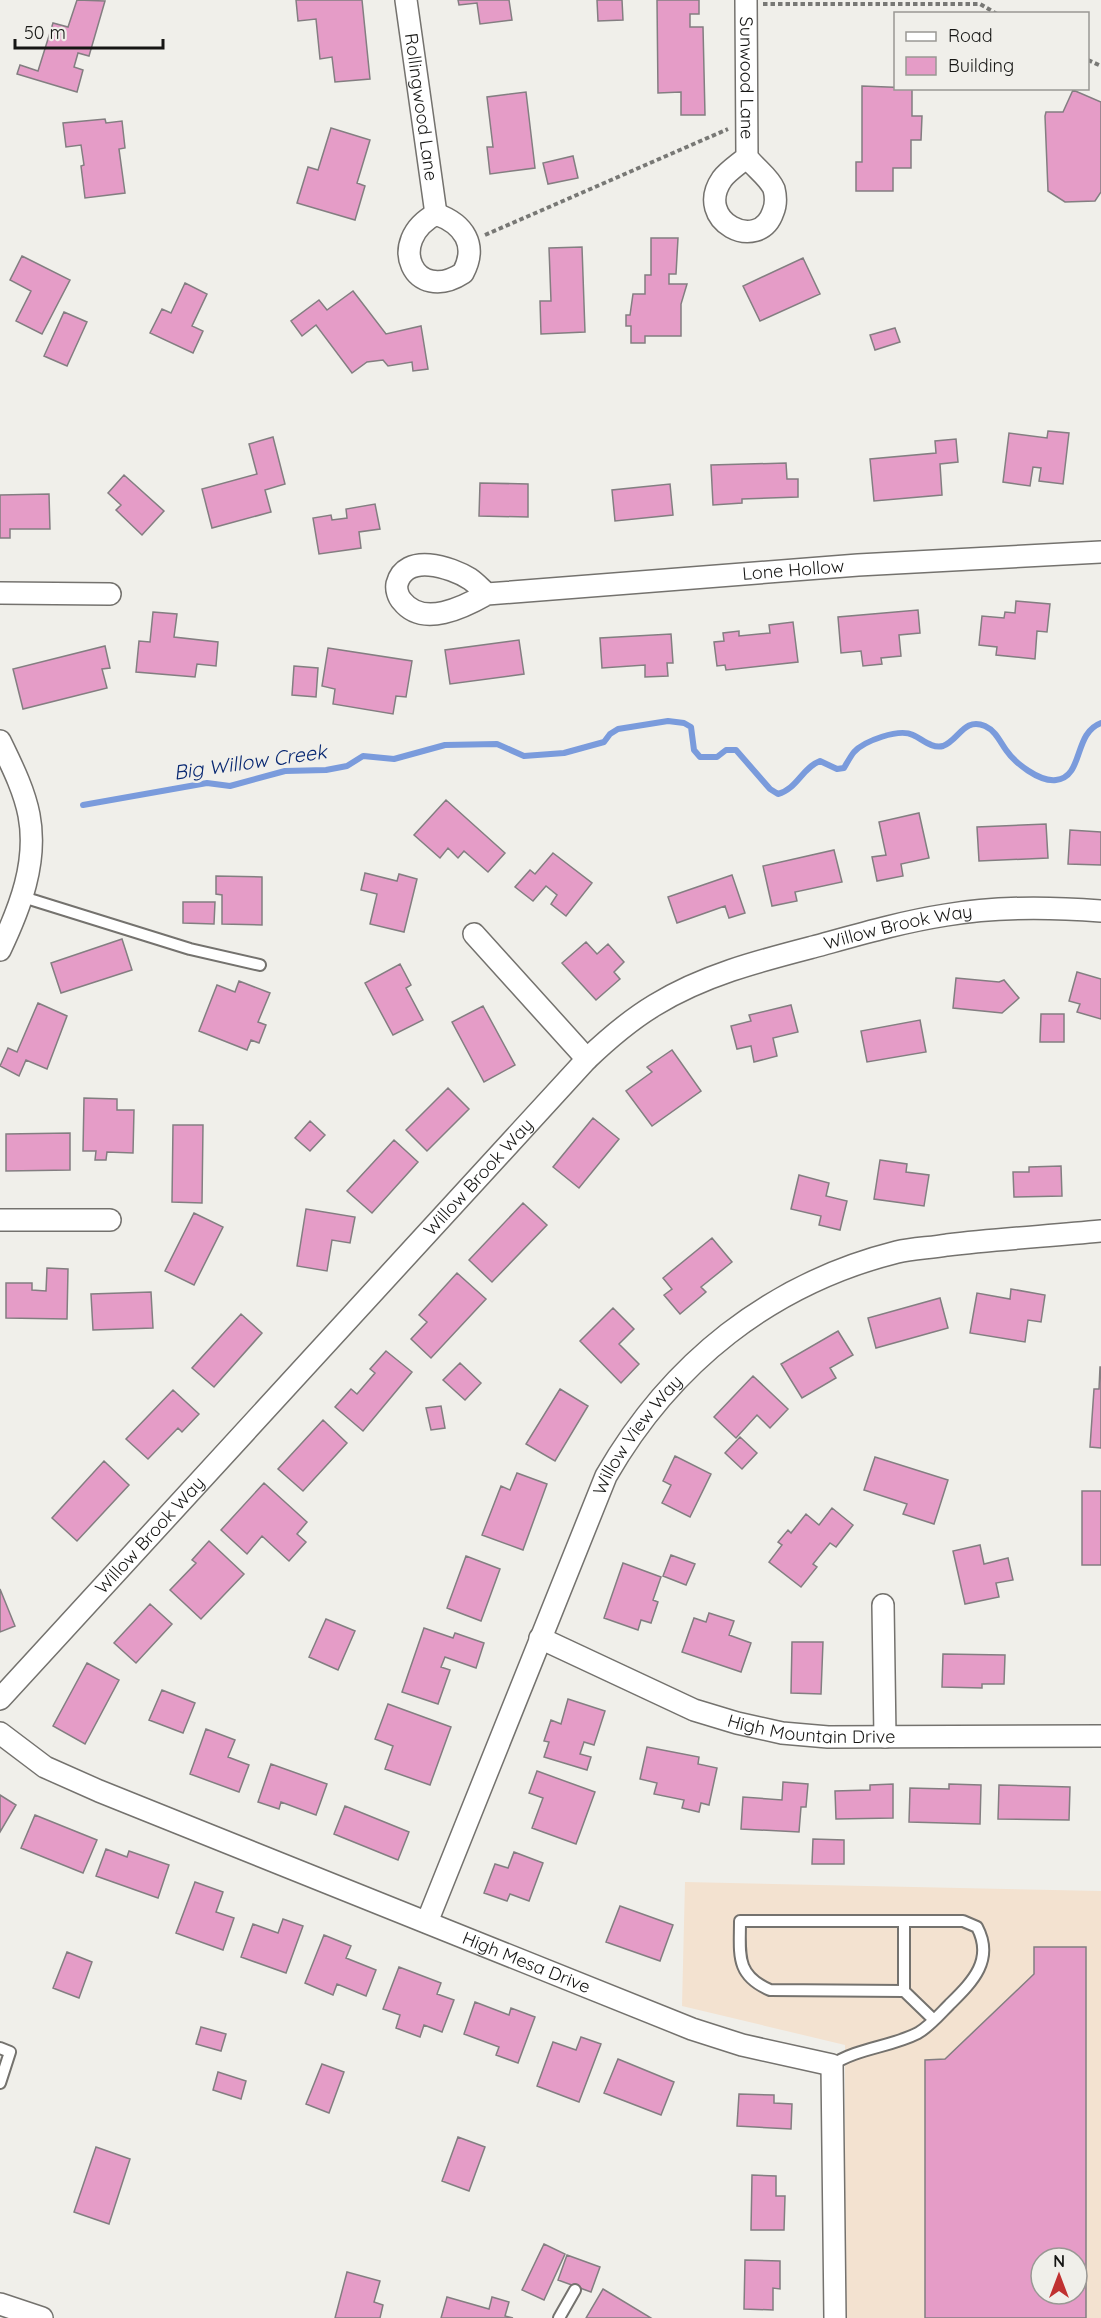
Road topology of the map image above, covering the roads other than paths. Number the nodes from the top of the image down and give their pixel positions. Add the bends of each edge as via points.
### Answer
1 (406, 0) edge
2 (746, 2) edge
3 (747, 157) dead end
4 (436, 214) junction
5 (1101, 552) edge
6 (0, 593) edge
7 (110, 594) dead end
8 (487, 594) dead end
9 (0, 741) edge
10 (22, 897) junction
11 (1101, 911) edge
12 (474, 934) dead end
13 (0, 950) edge
14 (260, 965) dead end
15 (587, 1059) junction
16 (0, 1220) edge
17 (110, 1220) dead end
18 (1101, 1231) edge
19 (883, 1605) dead end
20 (540, 1638) junction
21 (0, 1699) edge
22 (0, 1733) edge
23 (1101, 1736) edge
24 (885, 1737) junction
25 (904, 1921) junction
26 (427, 1922) junction
27 (904, 1990) junction
28 (934, 2020) junction
29 (0, 2048) edge
30 (832, 2065) junction
31 (0, 2083) edge
32 (574, 2290) dead end
33 (0, 2304) edge
34 (42, 2318) edge
35 (559, 2318) edge
36 (835, 2318) edge

1 - 4 street, Rollingwood Lane
2 - 3 street, Sunwood Lane
4 - 4 street via 458,225 469,244 463,273 443,283 433,283 418,274 409,257 412,237 425,220
5 - 8 street, Lone Hollow via 858,565
6 - 7 street
9 - 10 street via 29,814 31,846
10 - 13 street
10 - 14 lane via 190,949
11 - 15 street, Willow Brook Way via 1005,908 947,914 747,964 656,1004 619,1029
12 - 15 street
15 - 21 street, Willow Brook Way
16 - 17 street
18 - 20 street, Willow View Way via 898,1252 837,1272 780,1298 730,1331 685,1370 625,1444 591,1510
19 - 24 street
20 - 24 street, High Mountain Drive via 694,1710 737,1723 782,1733
20 - 26 street, Willow View Way
22 - 26 street, High Mesa Drive via 45,1767 99,1791
23 - 24 street, High Mountain Drive
25 - 27 lane
25 - 27 lane via 740,1921 742,1967 757,1984 770,1990
25 - 28 lane via 963,1922 977,1927 984,1939 978,1973
26 - 30 street, High Mesa Drive via 692,2029 742,2045
27 - 28 lane
28 - 30 lane via 917,2033
29 - 31 lane via 10,2052
30 - 36 street
32 - 35 lane
33 - 34 street

